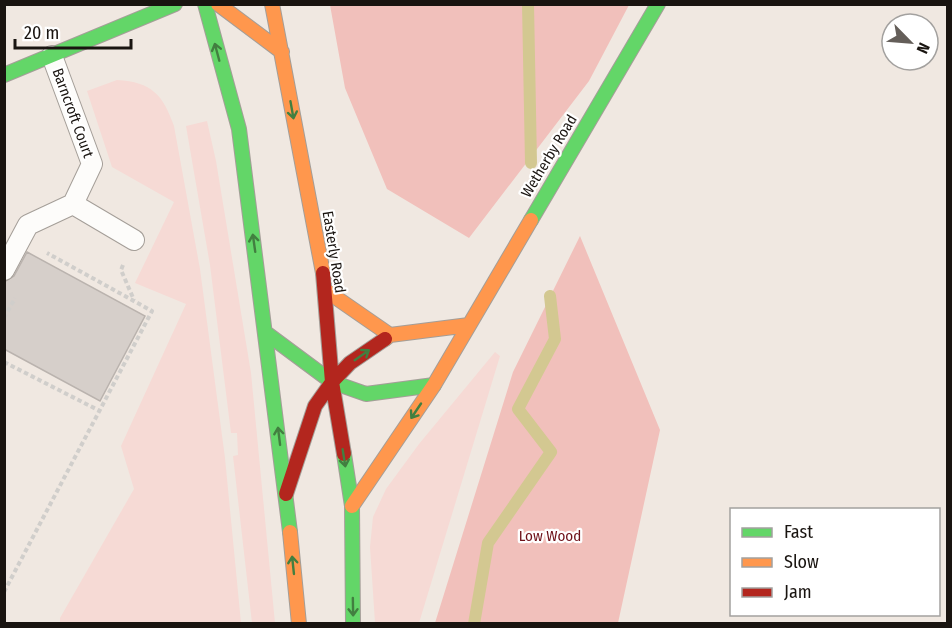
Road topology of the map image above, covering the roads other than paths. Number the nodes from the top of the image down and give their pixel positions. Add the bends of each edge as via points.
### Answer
1 (175, 4) edge
2 (205, 4) edge
3 (218, 4) edge
4 (272, 4) edge
5 (658, 4) edge
6 (282, 52) junction
7 (52, 56) junction
8 (4, 75) edge
9 (73, 204) junction
10 (134, 240) dead end
11 (4, 270) edge
12 (325, 290) junction
13 (469, 326) junction
14 (266, 333) junction
15 (390, 335) junction
16 (332, 382) junction
17 (434, 384) junction
18 (286, 494) junction
19 (352, 506) junction
20 (299, 624) edge
21 (353, 624) edge

1 - 7 street
14 -> 2 street via 239,129
3 - 6 street
4 - 6 street, Easterly Road
5 - 13 street, Wetherby Road
6 -> 12 street, Easterly Road
7 - 8 street
7 - 9 lane, Barncroft Court via 92,164
9 - 10 lane
9 - 11 lane via 28,225
12 - 15 street
12 - 16 street, Easterly Road
13 - 15 street
13 - 17 street, Wetherby Road
14 - 16 street
18 -> 14 street
16 -> 15 street via 350,363
16 - 17 street via 366,394
16 - 18 street via 315,406
16 -> 19 street, Easterly Road
17 -> 19 street, Wetherby Road
20 -> 18 street
19 -> 21 street

